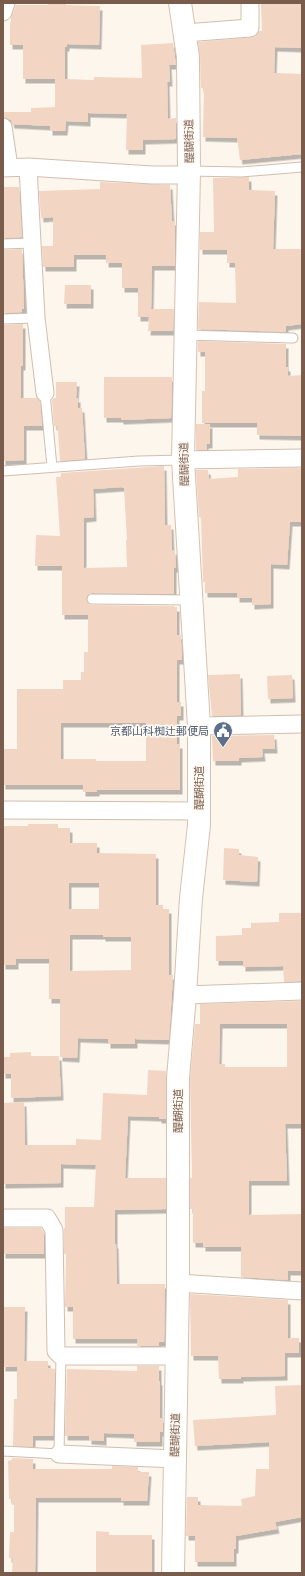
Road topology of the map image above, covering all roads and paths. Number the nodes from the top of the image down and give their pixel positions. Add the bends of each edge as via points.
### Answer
1 (6, 3) edge
2 (180, 3) edge
3 (250, 3) edge
4 (3, 12) edge
5 (185, 33) junction
6 (3, 127) edge
7 (6, 167) edge
8 (28, 167) junction
9 (302, 167) edge
10 (190, 173) junction
11 (33, 243) junction
12 (3, 244) edge
13 (36, 318) junction
14 (3, 319) edge
15 (185, 335) junction
16 (293, 338) dead end
17 (45, 393) joint
18 (302, 458) edge
19 (183, 460) junction
20 (52, 467) junction
21 (3, 471) edge
22 (92, 599) dead end
23 (191, 600) junction
24 (302, 724) edge
25 (199, 726) junction
26 (3, 810) edge
27 (199, 811) junction
28 (302, 991) edge
29 (185, 995) junction
30 (3, 1218) edge
31 (178, 1283) junction
32 (302, 1291) edge
33 (61, 1356) junction
34 (177, 1356) junction
35 (3, 1451) edge
36 (59, 1454) junction
37 (175, 1459) junction
38 (173, 1573) edge

1 - 4 street
2 - 5 main road, 醍醐街道
3 - 5 street via 250,28
5 - 10 main road, 醍醐街道 via 188,57
6 - 7 street
7 - 8 street
8 - 10 street via 152,175
8 - 11 street
9 - 10 lane
10 - 15 main road, 醍醐街道
11 - 12 lane
11 - 13 street
13 - 14 lane
13 - 17 street
15 - 16 lane
15 - 19 main road, 醍醐街道
17 - 20 lane
18 - 19 street
19 - 20 lane
19 - 23 main road, 醍醐街道
20 - 21 lane
22 - 23 lane
23 - 25 main road, 醍醐街道
24 - 25 street
25 - 27 main road, 醍醐街道
26 - 27 street
27 - 29 main road, 醍醐街道
28 - 29 street
29 - 31 main road, 醍醐街道 via 178,1078
30 - 33 street via 47,1218 54,1230 56,1351
31 - 32 street
31 - 34 main road, 醍醐街道
33 - 34 street
33 - 36 lane
34 - 37 main road, 醍醐街道
35 - 36 lane
36 - 37 street
37 - 38 main road, 醍醐街道

